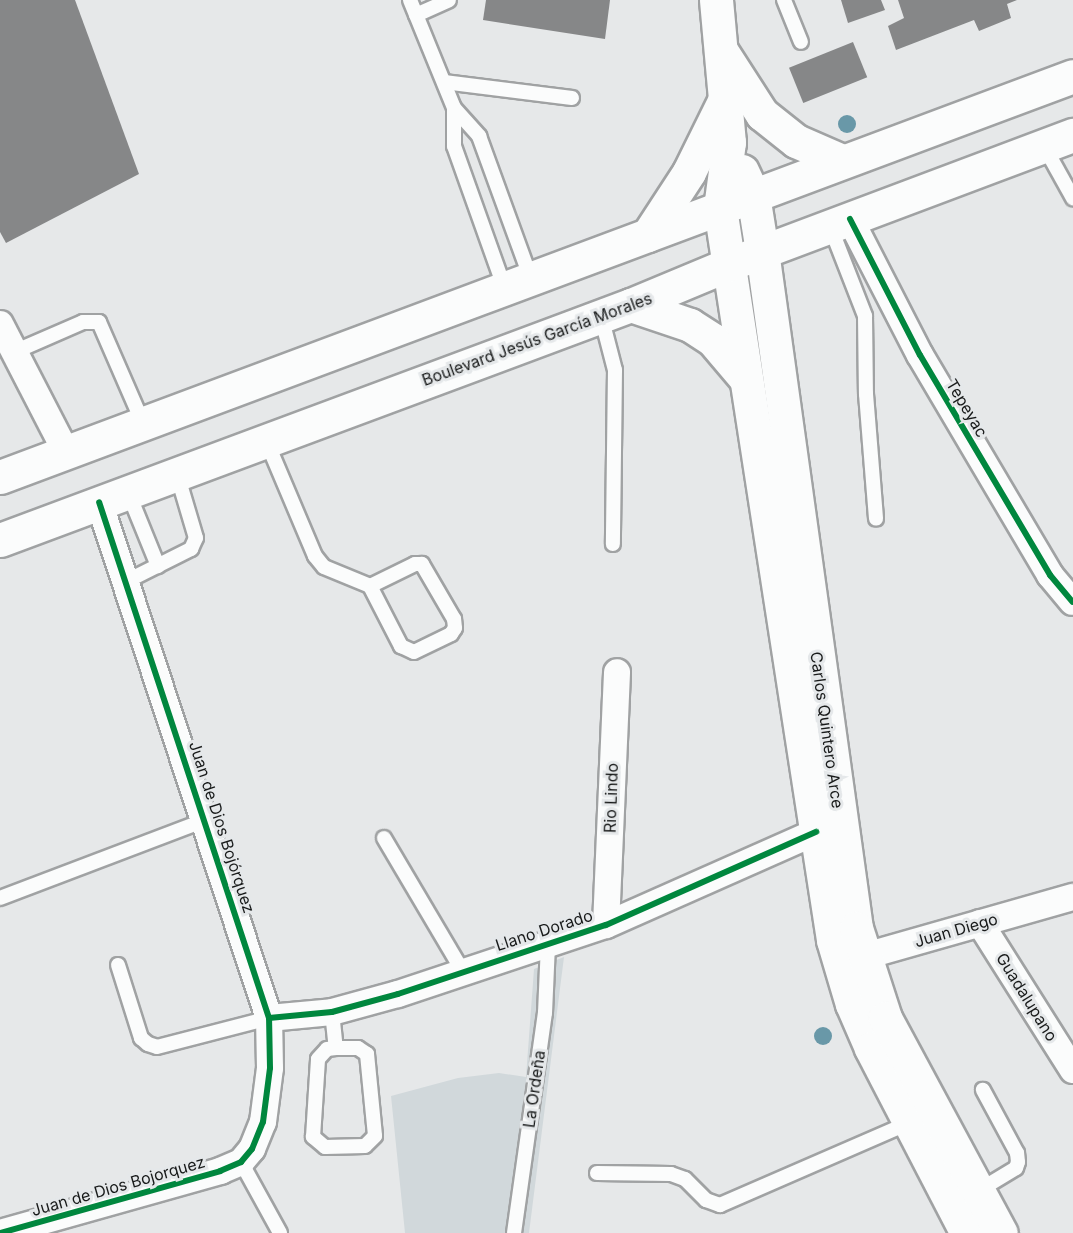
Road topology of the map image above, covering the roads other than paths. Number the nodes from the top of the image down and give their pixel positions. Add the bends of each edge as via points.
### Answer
1 (410, 0) edge
2 (449, 0) edge
3 (716, 0) edge
4 (784, 0) edge
5 (416, 15) junction
6 (801, 42) dead end
7 (722, 52) junction
8 (1073, 76) edge
9 (444, 82) junction
10 (572, 98) dead end
11 (725, 99) junction
12 (454, 108) junction
13 (1058, 141) edge
14 (729, 142) junction
15 (842, 161) junction
16 (753, 195) junction
17 (1073, 198) edge
18 (720, 208) junction
19 (840, 223) junction
20 (648, 235) junction
21 (762, 252) junction
22 (728, 265) junction
23 (519, 286) junction
24 (616, 311) junction
25 (0, 324) edge
26 (14, 352) junction
27 (745, 378) junction
28 (144, 425) junction
29 (266, 440) junction
30 (66, 452) junction
31 (177, 473) junction
32 (0, 477) edge
33 (114, 497) junction
34 (876, 519) dead end
35 (0, 540) edge
36 (613, 544) dead end
37 (158, 566) junction
38 (127, 581) junction
39 (792, 581) junction
40 (370, 586) junction
41 (1073, 602) edge
42 (616, 672) dead end
43 (205, 820) junction
44 (816, 832) junction
45 (384, 838) dead end
46 (1073, 897) edge
47 (0, 898) edge
48 (980, 923) junction
49 (606, 925) junction
50 (548, 945) junction
51 (851, 960) junction
52 (118, 965) dead end
53 (462, 970) junction
54 (332, 1012) junction
55 (269, 1018) junction
56 (336, 1048) junction
57 (1073, 1070) edge
58 (983, 1090) dead end
59 (909, 1123) junction
60 (241, 1162) junction
61 (597, 1173) dead end
62 (978, 1191) junction
63 (961, 1231) edge
64 (7, 1232) edge
65 (280, 1233) edge
66 (514, 1233) edge
67 (1002, 1233) edge

1 - 5 lane
2 - 5 lane
3 - 7 main road
4 - 6 lane
5 - 9 lane
7 - 11 main road
7 - 15 main road via 762,114 796,141
8 - 15 main road
9 - 10 lane
9 - 12 lane
11 - 14 main road
11 - 20 main road via 689,172
12 - 23 lane via 454,146
12 - 23 lane via 479,136
13 - 17 lane
13 - 19 main road, Boulevard Jesús García Morales
14 - 16 main road, Carlos Quintero Arce
14 - 18 main road, Carlos Quintero Arce
15 - 16 main road
16 - 18 main road
16 - 21 main road, Carlos Quintero Arce
18 - 20 main road
18 - 22 main road, Carlos Quintero Arce
19 - 21 main road, Boulevard Jesús García Morales
19 - 34 lane via 865,316 866,394
19 - 41 street, Tepeyac via 1050,575
20 - 23 main road
21 - 22 main road, Boulevard Jesús García Morales
21 - 39 main road, Carlos Quintero Arce
22 - 24 main road, Boulevard Jesús García Morales
22 - 27 main road, Carlos Quintero Arce
23 - 28 main road
24 - 27 main road via 690,325 713,340
24 - 29 main road, Boulevard Jesús García Morales
24 - 36 lane
25 - 26 street
26 - 28 lane via 84,322 99,322
26 - 30 street
27 - 39 main road, Carlos Quintero Arce
28 - 30 main road
29 - 31 main road, Boulevard Jesús García Morales
29 - 40 lane via 315,556 324,567
30 - 32 main road
31 - 33 main road, Boulevard Jesús García Morales
31 - 37 lane via 196,538 183,555
33 - 35 main road, Boulevard Jesús García Morales
33 - 37 lane
33 - 38 street, Juan de Dios Bojórquez
37 - 38 lane
38 - 43 street, Juan de Dios Bojórquez
39 - 44 main road, Carlos Quintero Arce
39 - 51 main road, Carlos Quintero Arce via 851,907
40 - 40 lane via 422,564 454,619 451,634 414,652 407,651
42 - 49 street, Rio Lindo
43 - 47 lane
43 - 55 street, Juan de Dios Bojórquez
44 - 49 street, Llano Dorado
44 - 51 main road, Carlos Quintero Arce
45 - 53 lane
46 - 48 street, Juan Diego
48 - 51 street, Juan Diego
48 - 57 street, Guadalupano
49 - 50 street, Llano Dorado
50 - 53 street, Llano Dorado
50 - 66 lane, La Ordeña via 545,1013
51 - 59 main road, Carlos Quintero Arce via 871,1048
51 - 62 main road, Carlos Quintero Arce
52 - 55 lane via 141,1038 148,1044 157,1047
53 - 54 street, Llano Dorado via 398,994
54 - 55 street, Llano Dorado
54 - 56 lane
55 - 60 street, Juan de Dios Bojórquez via 270,1068 263,1122 252,1149
56 - 56 lane via 327,1049 318,1059 313,1137 325,1147 365,1146 375,1136 367,1054 358,1048
58 - 62 lane via 1017,1153 1018,1162
59 - 61 lane via 720,1205 706,1200 686,1179 671,1173
59 - 63 main road, Carlos Quintero Arce
60 - 64 street, Juan de Dios Bojorquez
60 - 65 lane
62 - 67 main road, Carlos Quintero Arce

